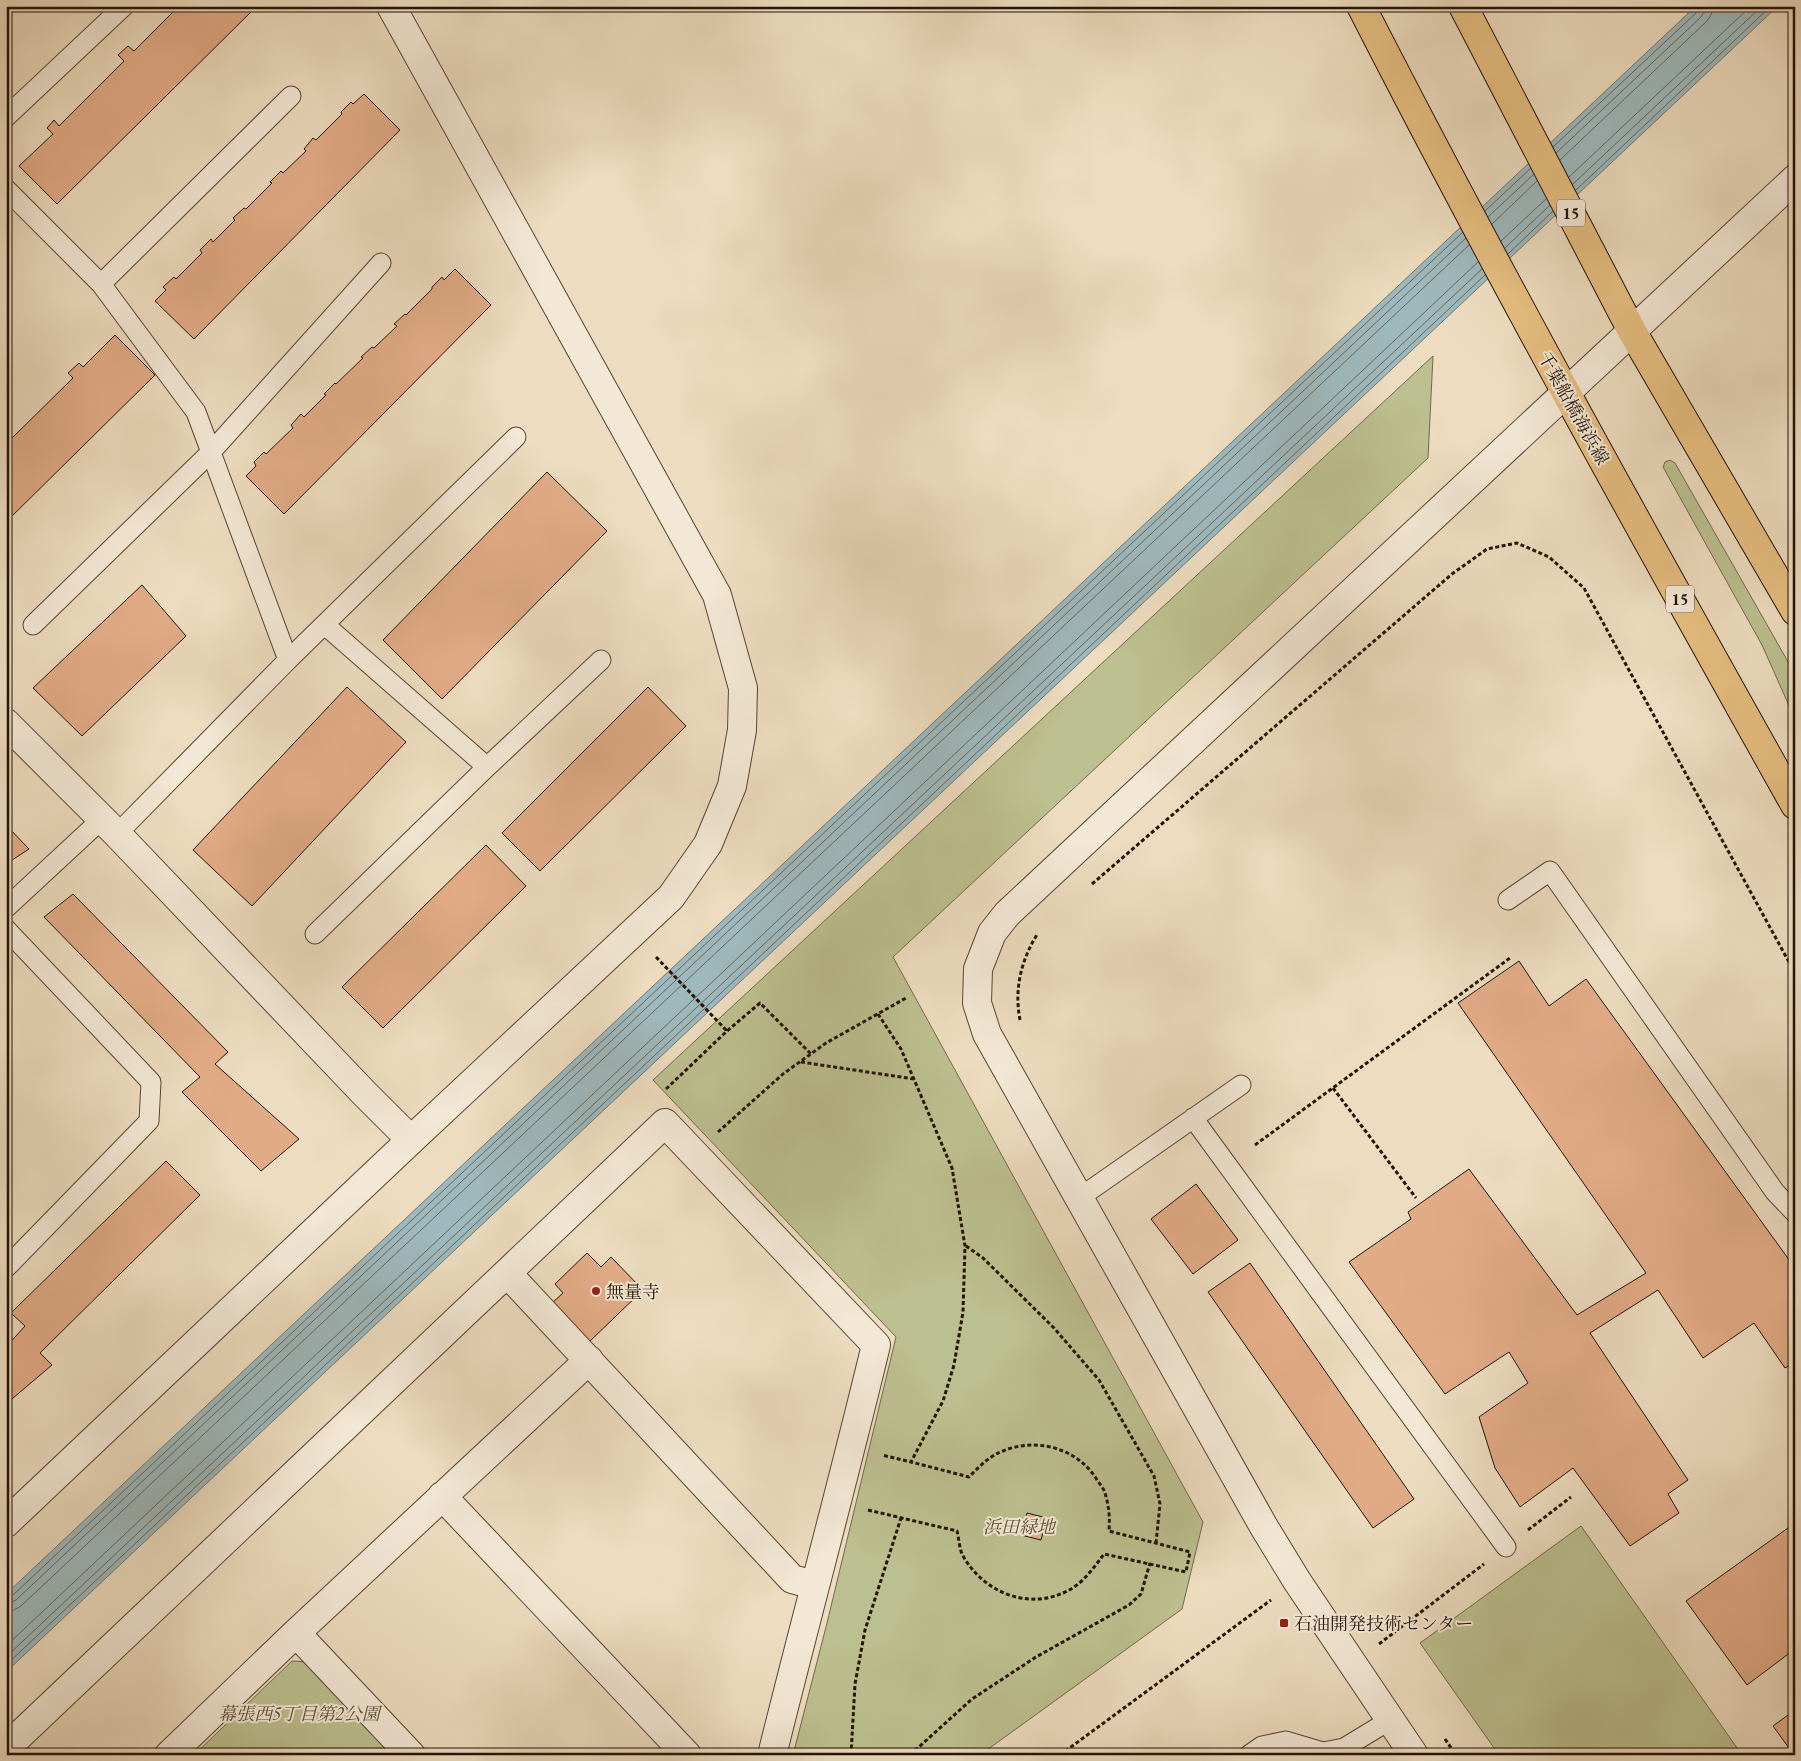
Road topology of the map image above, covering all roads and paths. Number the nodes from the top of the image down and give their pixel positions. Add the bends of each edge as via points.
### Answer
1 (124, 6) edge
2 (391, 6) edge
3 (1361, 6) edge
4 (1463, 6) edge
5 (291, 96) dead end
6 (6, 117) edge
7 (1795, 179) edge
8 (6, 189) edge
9 (381, 263) dead end
10 (102, 284) junction
11 (1632, 331) junction
12 (1565, 393) junction
13 (516, 437) dead end
14 (211, 452) junction
15 (1795, 611) edge
16 (33, 625) dead end
17 (325, 625) junction
18 (288, 660) junction
19 (601, 660) dead end
20 (6, 723) edge
21 (487, 767) junction
22 (1795, 805) edge
23 (110, 826) junction
24 (1086, 889) dead end
25 (1508, 900) dead end
26 (6, 908) edge
27 (1041, 927) dead end
28 (8, 934) edge
29 (315, 934) dead end
30 (656, 956) dead end
31 (1510, 958) dead end
32 (1795, 973) edge
33 (906, 998) dead end
34 (878, 1014) junction
35 (1022, 1026) dead end
36 (811, 1054) junction
37 (800, 1062) junction
38 (914, 1079) junction
39 (1241, 1085) dead end
40 (1332, 1088) junction
41 (1194, 1118) junction
42 (411, 1140) junction
43 (1255, 1145) dead end
44 (695, 1154) junction
45 (1079, 1198) junction
46 (1416, 1198) dead end
47 (1795, 1213) edge
48 (965, 1246) junction
49 (6, 1268) edge
50 (507, 1273) junction
51 (589, 1360) junction
52 (876, 1453) dead end
53 (911, 1462) junction
54 (442, 1496) junction
55 (861, 1508) dead end
56 (901, 1518) junction
57 (6, 1523) edge
58 (1156, 1543) junction
59 (1506, 1547) dead end
60 (1150, 1563) junction
61 (1297, 1581) junction
62 (814, 1585) junction
63 (1408, 1623) dead end
64 (296, 1634) junction
65 (1374, 1637) dead end
66 (1390, 1720) junction
67 (1439, 1731) dead end
68 (6, 1748) edge
69 (169, 1755) edge
70 (411, 1755) edge
71 (687, 1755) edge
72 (772, 1755) edge
73 (851, 1755) edge
74 (910, 1755) edge
75 (1060, 1755) edge
76 (1248, 1755) edge
77 (1414, 1755) edge
78 (1456, 1755) edge

1 - 6 lane
2 - 42 street via 717,595 742,688 742,730 732,786 708,844 671,897
3 - 12 main road, 千葉船橋海浜線 / 15
4 - 11 main road, 15
5 - 10 lane
7 - 11 street
8 - 10 lane
9 - 14 lane
10 - 14 lane via 196,412
11 - 12 street
11 - 15 main road, 15
12 - 22 main road, 千葉船橋海浜線 / 15
12 - 45 street via 1007,914 992,932 978,969 978,1003 987,1034
13 - 17 lane
14 - 16 lane
14 - 18 lane
17 - 18 lane
17 - 21 lane
18 - 23 lane
19 - 21 lane
20 - 23 street
21 - 29 lane
23 - 26 lane
23 - 42 street
24 - 32 path via 1452,574 1487,549 1517,543 1549,557 1584,588
25 - 47 lane via 1550,871 1769,1184
27 - 35 path via 1020,971 1019,1018
28 - 49 lane via 151,1082 149,1121
30 - 36 path via 727,1031 760,1003
31 - 40 path
33 - 34 path
34 - 36 path
34 - 38 path via 901,1049
36 - 37 path
37 - 38 path
37 - 44 path
38 - 48 path via 952,1168
39 - 41 lane
40 - 43 path
40 - 46 path
41 - 45 lane
41 - 59 lane
42 - 57 street
44 - 50 street via 664,1123
44 - 62 street via 876,1345
45 - 61 street
48 - 53 path via 963,1312 954,1365 943,1402
48 - 58 path via 983,1258 1054,1328 1099,1380 1154,1476 1160,1504
50 - 51 street
50 - 68 street
51 - 54 street
51 - 62 street via 792,1579
52 - 53 path
53 - 58 path via 969,1477 1002,1451 1026,1445 1046,1445 1070,1454 1091,1469 1105,1492 1110,1515 1109,1531
54 - 64 street
54 - 71 street
55 - 56 path
56 - 60 path via 957,1531 962,1553 977,1575 1014,1598 1042,1600 1064,1593 1080,1583 1104,1554
56 - 73 path via 865,1630 855,1684
58 - 60 path via 1190,1552 1186,1572
60 - 74 path via 1141,1594 1129,1606 1036,1657 972,1700
61 - 66 street
61 - 75 path
62 - 72 street
63 - 65 path via 1379,1644
64 - 69 street
64 - 70 street
66 - 76 lane via 1344,1748 1323,1752 1286,1741 1262,1746
66 - 77 street
67 - 78 path

